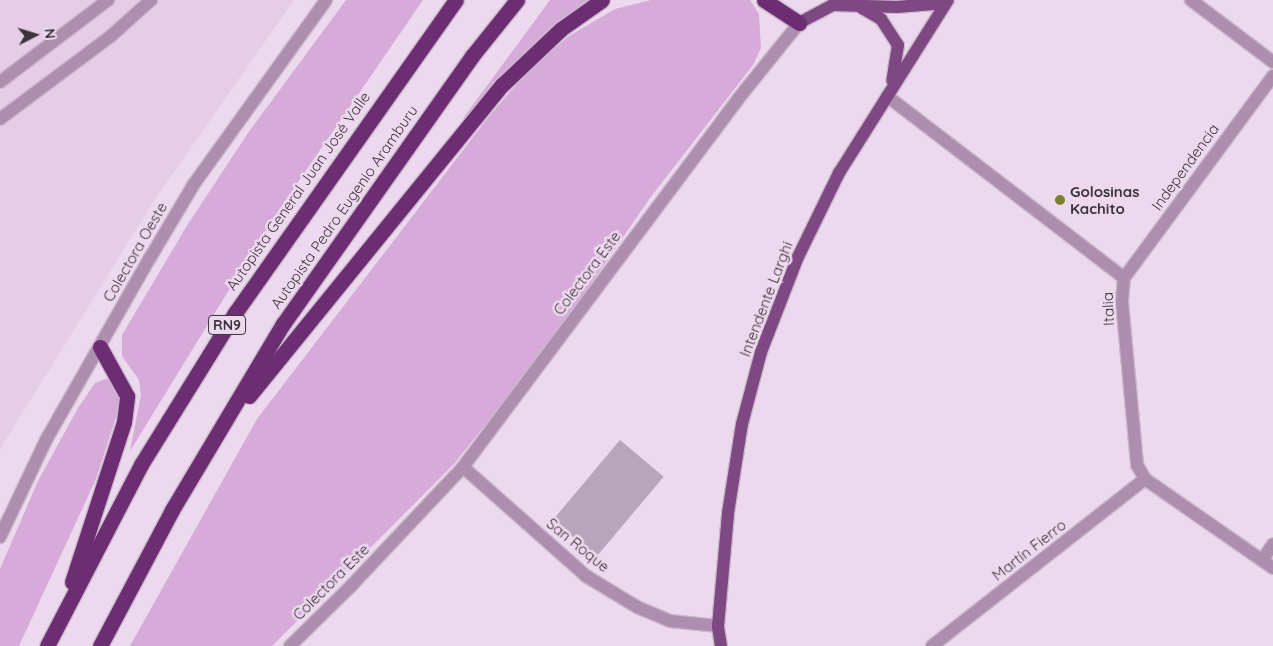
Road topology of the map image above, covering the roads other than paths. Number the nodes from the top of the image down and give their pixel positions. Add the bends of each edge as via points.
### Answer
1 (108, 0) edge
2 (150, 0) edge
3 (326, 0) edge
4 (449, 0) edge
5 (456, 0) edge
6 (517, 0) edge
7 (602, 0) edge
8 (764, 0) edge
9 (1191, 0) edge
10 (947, 1) edge
11 (857, 6) junction
12 (438, 22) junction
13 (799, 22) junction
14 (1273, 62) edge
15 (1273, 76) edge
16 (0, 82) edge
17 (887, 96) junction
18 (0, 119) edge
19 (1124, 278) junction
20 (100, 347) junction
21 (212, 442) junction
22 (463, 467) junction
23 (1145, 479) junction
24 (0, 537) edge
25 (1273, 544) edge
26 (1262, 560) junction
27 (1273, 568) edge
28 (60, 619) junction
29 (718, 626) junction
30 (47, 646) edge
31 (100, 646) edge
32 (290, 646) edge
33 (721, 646) edge
34 (932, 646) edge

1 - 16 street
2 - 18 street via 111,36
3 - 20 street, Colectora Oeste via 194,184
4 - 12 highway
5 - 12 highway, RN9
6 - 21 highway, Autopista Pedro Eugenio Aramburu via 472,56 347,231 283,324
7 - 21 highway via 560,28 502,85
8 - 13 highway
9 - 14 street
10 - 11 main road, Colectora Este via 915,7
10 - 17 main road, Intendente Larghi
11 - 13 main road, Colectora Este via 834,5
11 - 17 main road via 882,19 898,45 897,64
12 - 28 highway, Autopista General Juan José Valle / RN9 via 235,313 142,463
13 - 22 street, Colectora Este
15 - 19 street, Independencia
17 - 19 street, Italia
17 - 29 main road, Intendente Larghi via 839,173 796,259 761,352 742,424 728,513
19 - 23 street, Italia via 1122,302 1137,465
20 - 24 street, Colectora Oeste via 46,440
20 - 28 highway via 128,396 124,422
21 - 31 highway
22 - 29 street, San Roque via 586,576 636,607 670,621
22 - 32 street, Colectora Este via 352,586
23 - 26 street
23 - 34 street, Martín Fierro
25 - 26 street
26 - 27 street
28 - 30 highway, Autopista General Juan José Valle / RN9
29 - 33 main road, Intendente Larghi

